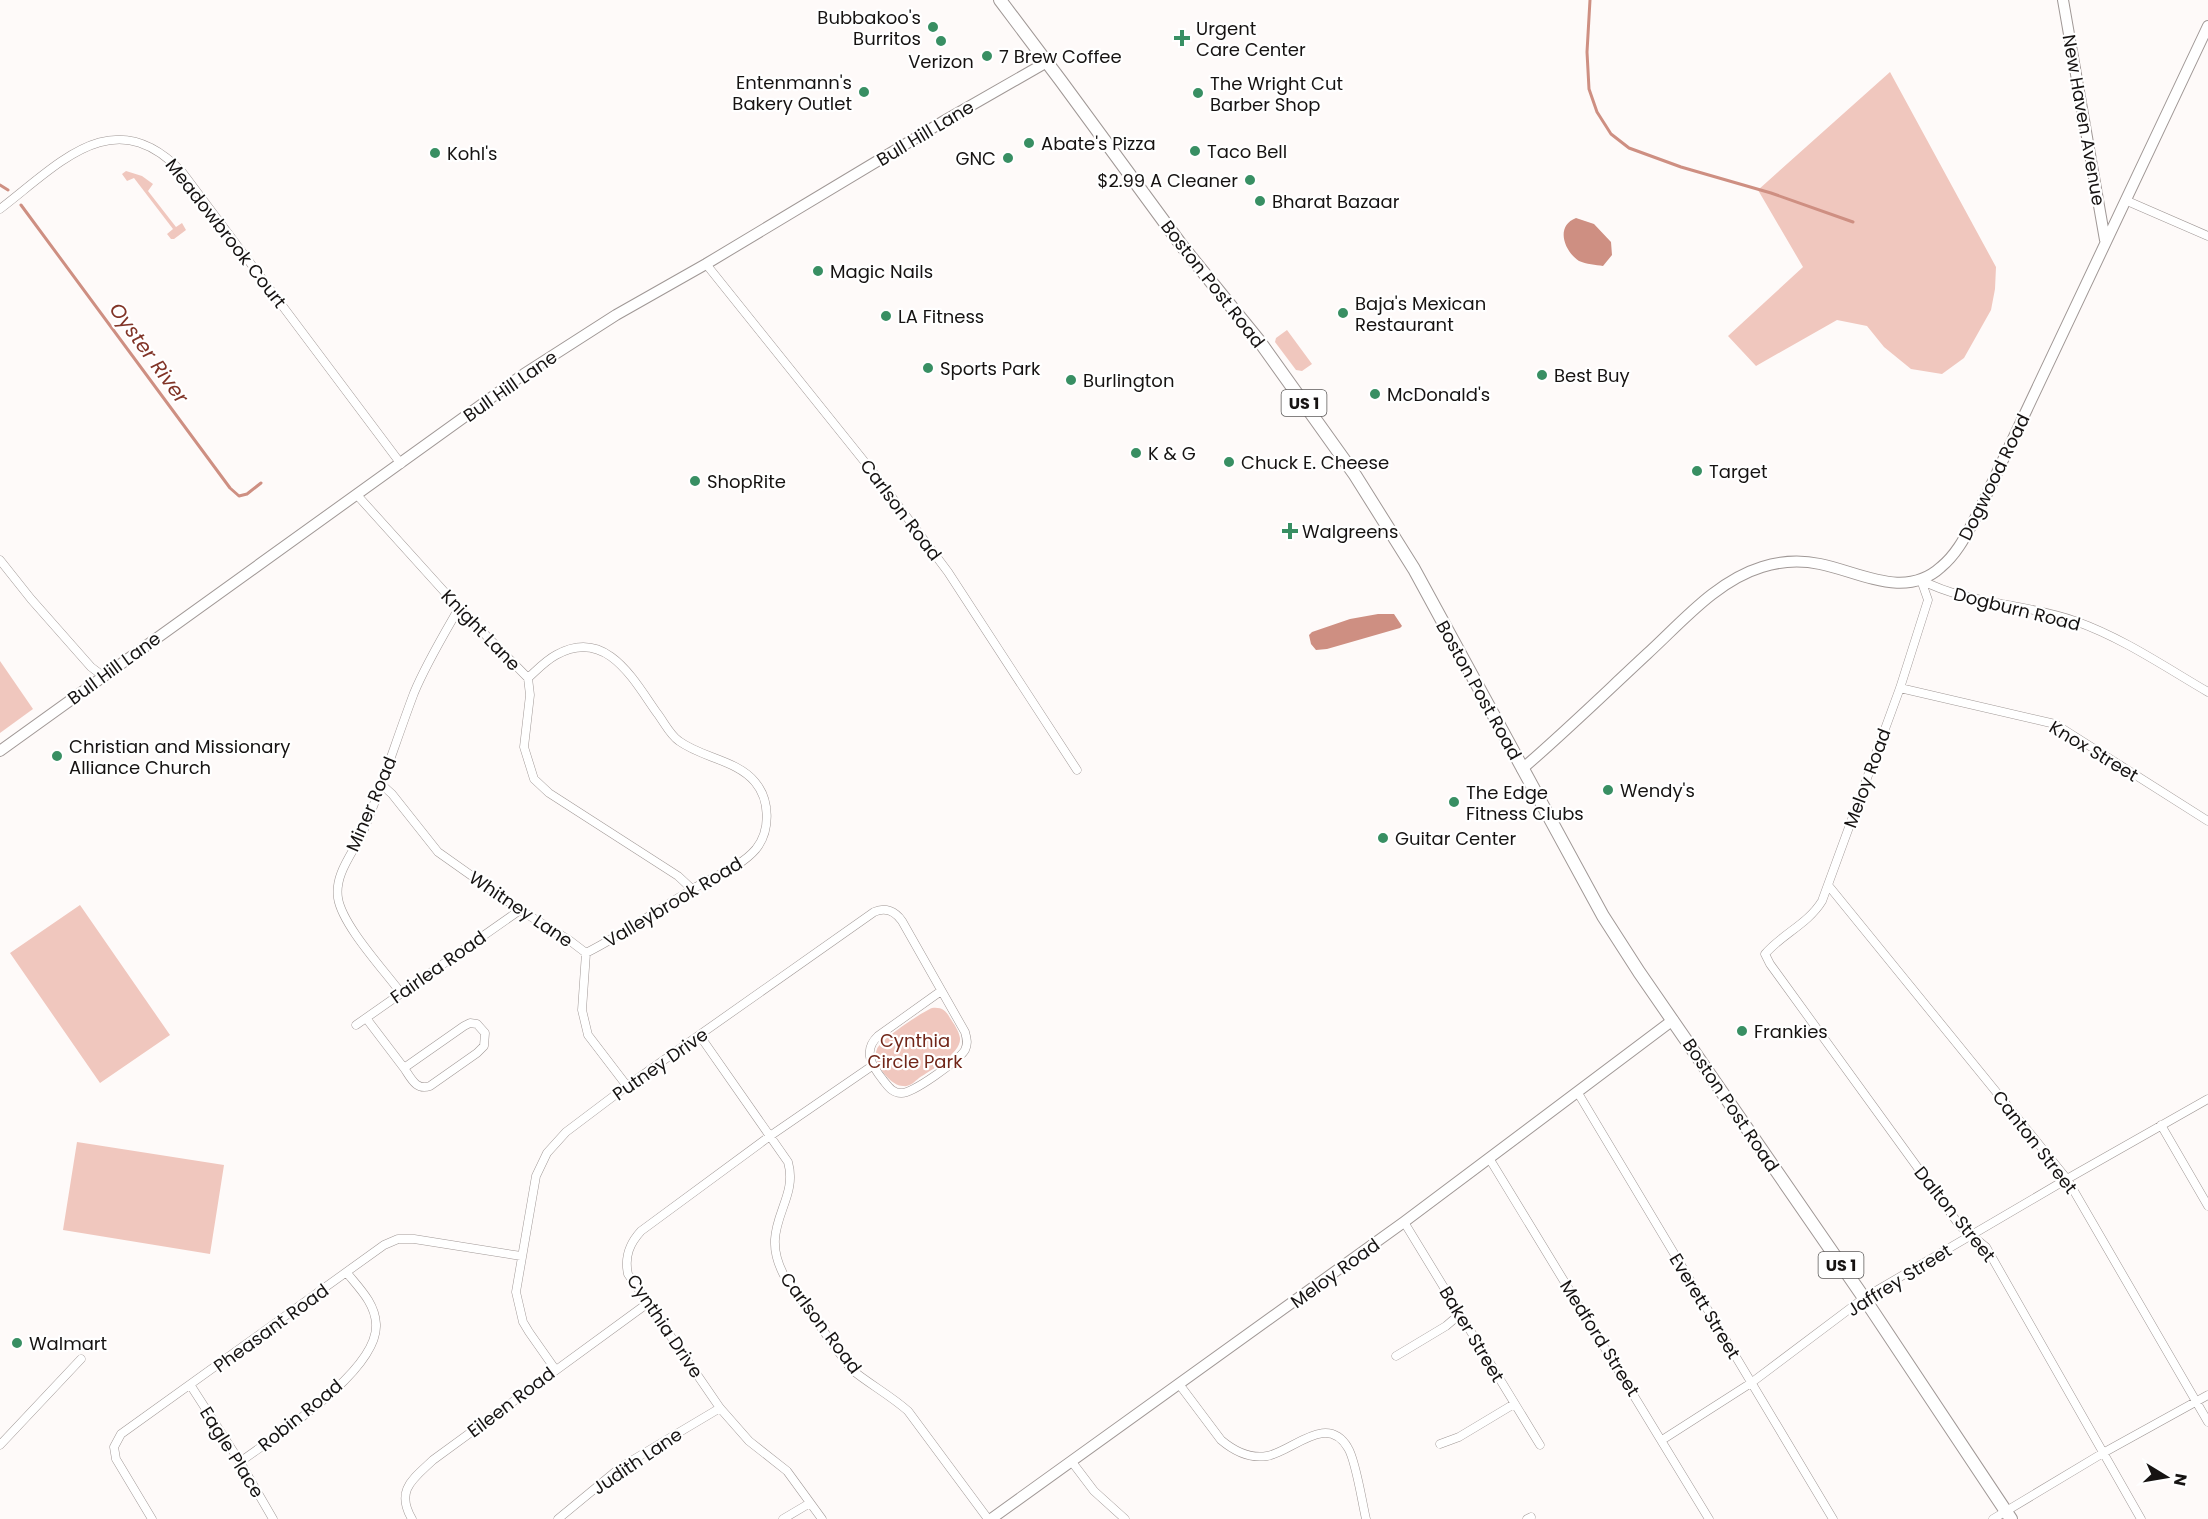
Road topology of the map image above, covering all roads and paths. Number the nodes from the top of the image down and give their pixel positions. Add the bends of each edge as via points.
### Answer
1 (1000, 0) edge
2 (2063, 0) edge
3 (2207, 32) edge
4 (1047, 62) junction
5 (2125, 200) junction
6 (0, 209) edge
7 (2208, 236) edge
8 (2106, 240) junction
9 (706, 264) junction
10 (400, 464) junction
11 (357, 495) junction
12 (0, 560) edge
13 (1921, 580) junction
14 (459, 608) junction
15 (103, 676) junction
16 (528, 678) junction
17 (1900, 688) junction
18 (2208, 692) edge
19 (0, 751) edge
20 (1522, 768) junction
21 (1077, 770) dead end
22 (381, 785) junction
23 (2208, 821) edge
24 (1828, 885) junction
25 (692, 889) junction
26 (520, 910) junction
27 (586, 953) junction
28 (1765, 954) joint
29 (942, 992) junction
30 (401, 993) junction
31 (366, 1018) junction
32 (1673, 1020) junction
33 (356, 1025) dead end
34 (700, 1036) junction
35 (872, 1066) junction
36 (404, 1068) junction
37 (627, 1086) junction
38 (1578, 1093) junction
39 (2208, 1099) edge
40 (2161, 1125) junction
41 (770, 1136) junction
42 (1489, 1158) junction
43 (2067, 1179) junction
44 (2208, 1206) edge
45 (1404, 1222) junction
46 (1972, 1235) junction
47 (521, 1256) junction
48 (347, 1273) junction
49 (1864, 1299) junction
50 (648, 1303) junction
51 (1460, 1314) junction
52 (1396, 1356) dead end
53 (81, 1359) dead end
54 (555, 1369) junction
55 (1751, 1383) junction
56 (1179, 1384) junction
57 (191, 1386) junction
58 (2208, 1395) edge
59 (2196, 1402) junction
60 (1514, 1404) junction
61 (720, 1408) junction
62 (2208, 1422) edge
63 (1662, 1440) junction
64 (1440, 1444) dead end
65 (0, 1445) edge
66 (1540, 1445) dead end
67 (2103, 1453) junction
68 (240, 1462) junction
69 (1072, 1462) junction
70 (810, 1503) junction
71 (2008, 1515) edge
72 (152, 1519) edge
73 (273, 1519) edge
74 (412, 1519) edge
75 (558, 1519) edge
76 (783, 1519) edge
77 (822, 1519) edge
78 (989, 1519) edge
79 (1125, 1519) edge
80 (1366, 1519) edge
81 (1709, 1519) edge
82 (1833, 1519) edge
83 (1993, 1519) edge
84 (2141, 1519) edge

1 - 4 main road, Boston Post Road / US 1
2 - 8 main road, New Haven Avenue
3 - 5 main road, Dogwood Road
4 - 9 main road, Bull Hill Lane
4 - 20 main road, Boston Post Road / US 1 via 1182,246 1260,342 1355,475 1414,569
5 - 7 street
5 - 8 main road, Dogwood Road
6 - 10 street, Meadowbrook Court via 94,143 121,139 143,143 165,154
8 - 13 main road, Dogwood Road via 1960,546 1940,569
9 - 10 main road, Bull Hill Lane via 524,374
9 - 21 street, Carlson Road via 941,563
10 - 11 main road, Bull Hill Lane
11 - 14 street, Knight Lane
11 - 15 main road, Bull Hill Lane
12 - 15 street
13 - 17 street, Meloy Road via 1928,600
13 - 18 street, Dogburn Road via 1943,591 2073,620 2116,638
13 - 20 main road via 1890,582 1798,562 1747,572 1697,607 1576,723
14 - 16 street, Knight Lane
14 - 22 street, Miner Road via 415,692
15 - 19 main road, Bull Hill Lane
16 - 25 street, Knight Lane via 524,747 534,779
16 - 25 street, Valleybrook Road via 565,651 580,647 605,653 623,666 679,741 738,769 754,781 766,805 763,837 746,859
17 - 23 street, Knox Street via 2055,724
17 - 24 street, Meloy Road
20 - 32 main road, Boston Post Road / US 1 via 1603,916
22 - 26 street, Whitney Lane via 438,852
22 - 30 street, Miner Road via 364,830 344,867 337,892 345,919
24 - 28 street, Meloy Road via 1815,912
24 - 43 street, Canton Street
25 - 27 street, Valleybrook Road
26 - 27 street, Whitney Lane
26 - 30 street, Fairlea Road
27 - 37 street, Whitney Lane via 582,1010 588,1035
28 - 46 street, Dalton Street via 1960,1226
29 - 34 street, Putney Drive via 902,921 890,911 880,909
29 - 35 street via 875,1038 870,1051
29 - 35 street via 967,1037 962,1054 905,1093 892,1090
30 - 31 street, Fairlea Road
31 - 33 street, Fairlea Road
31 - 36 street
32 - 38 main road, Meloy Road
32 - 49 main road, Boston Post Road / US 1
34 - 37 street, Putney Drive
34 - 41 street, Carlson Road
35 - 41 street, Cynthia Drive
36 - 36 street via 464,1026 477,1024 485,1033 484,1046 477,1053 426,1088 417,1085
37 - 47 street, Putney Drive via 566,1132 547,1153 534,1184
38 - 42 main road, Meloy Road
38 - 55 street, Everett Street
39 - 40 street, Jaffrey Street
40 - 43 street, Jaffrey Street
40 - 44 street
41 - 50 street, Cynthia Drive via 632,1240 628,1274
41 - 78 street, Carlson Road via 791,1171 776,1226 778,1266 851,1369 908,1411
42 - 45 main road, Meloy Road
42 - 63 street, Medford Street
43 - 46 street, Jaffrey Street
43 - 59 street, Canton Street
45 - 51 street, Baker Street
45 - 56 main road, Meloy Road
46 - 49 street, Jaffrey Street
46 - 67 street, Dalton Street via 1986,1247
47 - 48 street, Pheasant Road via 406,1238 384,1245
47 - 54 street, Putney Drive via 516,1286 518,1305 529,1332
48 - 57 street, Pheasant Road
48 - 68 street, Robin Road via 372,1307 376,1325 369,1351 318,1406
49 - 55 street, Jaffrey Street
49 - 71 main road, Boston Post Road / US 1
50 - 54 street, Eileen Road
50 - 61 street, Cynthia Drive
51 - 52 street
51 - 60 street, Baker Street
53 - 65 street
54 - 74 street, Eileen Road via 419,1473 404,1497
55 - 63 street, Jaffrey Street
55 - 82 street, Everett Street
56 - 69 main road, Meloy Road
56 - 80 street via 1221,1440 1246,1455 1273,1455 1322,1433 1340,1438 1350,1452
57 - 68 street, Eagle Place
57 - 72 street, Pheasant Road via 121,1434 114,1448 116,1459
58 - 59 street
59 - 62 street, Canton Street
59 - 67 street
60 - 64 street
60 - 66 street, Baker Street
61 - 70 street, Cynthia Drive via 749,1441 787,1471
61 - 75 street, Judith Lane via 621,1467
63 - 81 street, Medford Street
67 - 71 street
67 - 84 street, Dalton Street
68 - 73 street, Eagle Place
69 - 78 main road, Meloy Road
69 - 79 street via 1094,1491
70 - 76 street
70 - 77 street, Cynthia Drive
71 - 83 street

